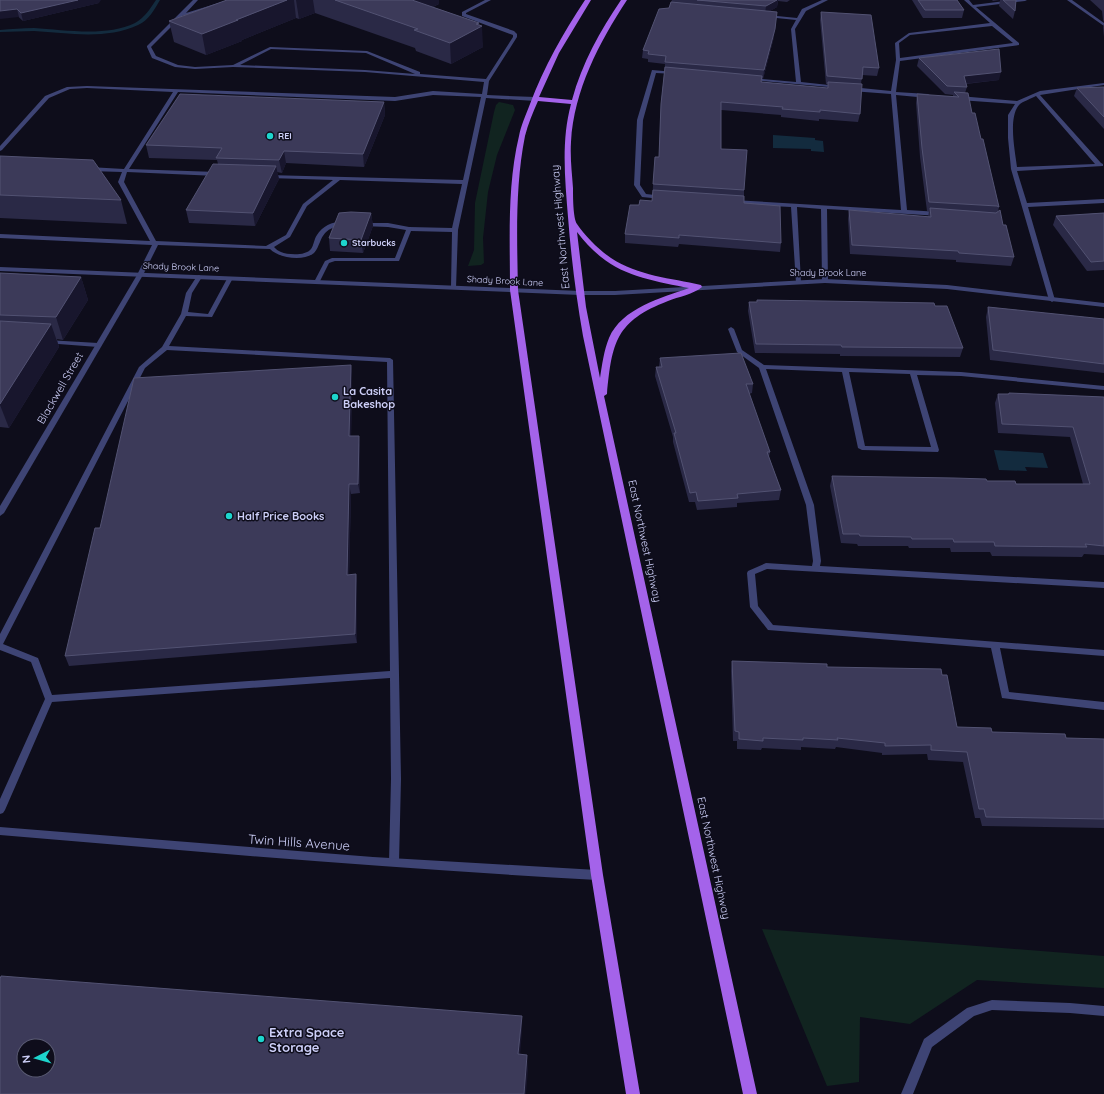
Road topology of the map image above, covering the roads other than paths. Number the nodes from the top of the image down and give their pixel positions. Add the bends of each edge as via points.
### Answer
1 (196, 0) edge
2 (232, 0) edge
3 (489, 0) edge
4 (588, 0) edge
5 (624, 0) edge
6 (826, 0) edge
7 (966, 0) edge
8 (1026, 0) edge
9 (1069, 0) edge
10 (972, 6) junction
11 (180, 15) junction
12 (759, 16) edge
13 (798, 19) junction
14 (994, 24) junction
15 (1104, 25) edge
16 (898, 60) junction
17 (233, 66) junction
18 (684, 73) edge
19 (424, 76) junction
20 (746, 79) edge
21 (487, 81) junction
22 (799, 83) junction
23 (1104, 84) edge
24 (177, 90) junction
25 (893, 93) junction
26 (1037, 94) junction
27 (935, 96) edge
28 (484, 97) junction
29 (950, 98) edge
30 (535, 99) junction
31 (575, 102) junction
32 (1018, 103) junction
33 (0, 149) edge
34 (1101, 165) edge
35 (86, 169) edge
36 (1014, 169) junction
37 (125, 170) junction
38 (220, 174) edge
39 (259, 175) edge
40 (339, 178) junction
41 (466, 182) junction
42 (666, 198) edge
43 (728, 201) edge
44 (1104, 201) edge
45 (794, 205) junction
46 (1025, 205) junction
47 (824, 207) junction
48 (904, 212) junction
49 (949, 215) edge
50 (350, 223) edge
51 (572, 223) junction
52 (357, 224) edge
53 (409, 229) junction
54 (455, 230) junction
55 (0, 236) edge
56 (155, 244) junction
57 (270, 246) junction
58 (0, 269) edge
59 (140, 275) junction
60 (199, 277) junction
61 (230, 278) junction
62 (825, 281) junction
63 (317, 282) junction
64 (798, 282) junction
65 (454, 287) junction
66 (698, 287) junction
67 (514, 290) junction
68 (580, 293) junction
69 (1052, 300) junction
70 (1104, 305) edge
71 (184, 314) junction
72 (731, 329) dead end
73 (39, 342) edge
74 (98, 345) junction
75 (166, 348) junction
76 (762, 367) junction
77 (845, 370) junction
78 (913, 372) junction
79 (1104, 388) edge
80 (602, 408) junction
81 (2, 505) edge
82 (0, 513) edge
83 (816, 568) junction
84 (1104, 585) edge
85 (0, 642) edge
86 (995, 645) junction
87 (0, 646) edge
88 (1104, 653) edge
89 (395, 674) junction
90 (49, 699) junction
91 (1104, 706) edge
92 (0, 810) edge
93 (0, 831) edge
94 (394, 862) junction
95 (597, 875) junction
96 (1104, 1011) edge
97 (633, 1094) edge
98 (750, 1094) edge
99 (907, 1094) edge

1 - 11 street
2 - 11 street
3 - 21 street via 464,12 464,15 515,35
4 - 30 main road via 561,44
5 - 31 main road, East Northwest Highway via 604,30 587,64
6 - 13 street via 804,10
7 - 10 street
8 - 10 street
9 - 15 street
10 - 14 street
11 - 17 street via 149,47 154,57 177,66
12 - 13 street
13 - 22 street via 793,29
14 - 16 street via 909,34 897,43
14 - 16 street via 1017,44
16 - 25 street
17 - 19 street
17 - 19 street via 270,48 367,52
18 - 42 street via 654,71 640,120 637,185 644,196
19 - 21 street
20 - 22 street
21 - 28 street
22 - 25 street
23 - 26 street
24 - 28 street via 395,99 433,93
24 - 33 street via 69,88 47,97
24 - 37 street
25 - 27 street
25 - 48 street
26 - 32 street
26 - 34 street
28 - 30 street
28 - 41 street
29 - 32 street
30 - 31 main road
30 - 67 main road via 522,135 516,171
31 - 51 main road, East Northwest Highway via 567,150
32 - 36 street via 1011,115
34 - 36 street
35 - 37 street
36 - 46 street
37 - 38 street
37 - 56 street via 121,182
39 - 40 street
40 - 41 street
40 - 57 street via 305,205 288,236
41 - 54 street
43 - 45 street
44 - 46 street
45 - 47 street
45 - 64 street
46 - 69 street
47 - 48 street
47 - 62 street
48 - 49 street
50 - 57 street via 324,229 313,251 309,253 285,255
51 - 66 main road via 593,247 609,260 661,279
51 - 68 main road, East Northwest Highway
52 - 53 street
53 - 54 street
53 - 63 street via 397,260 334,259 327,262
54 - 65 street
55 - 56 street
56 - 57 street via 267,248
56 - 59 street, Blackwell Street
58 - 59 street, Shady Brook Lane
59 - 60 street, Shady Brook Lane
59 - 74 street, Blackwell Street
60 - 61 street, Shady Brook Lane
60 - 71 street via 189,293
61 - 63 street, Shady Brook Lane
61 - 71 street via 210,316
62 - 64 street, Shady Brook Lane
62 - 69 street, Shady Brook Lane via 947,288
63 - 65 street, Shady Brook Lane
64 - 66 street, Shady Brook Lane
65 - 67 street, Shady Brook Lane
66 - 68 street, Shady Brook Lane
66 - 80 main road via 650,305 630,318 614,337 605,373
67 - 68 street, Shady Brook Lane
67 - 95 main road
68 - 80 main road, East Northwest Highway
69 - 70 street, Shady Brook Lane
71 - 75 street
72 - 76 street via 739,351
73 - 74 street
74 - 81 street, Blackwell Street
75 - 85 street via 142,368
75 - 89 street via 390,360
76 - 77 street
76 - 83 street via 810,505
77 - 78 street
77 - 78 street via 862,448 935,450
78 - 79 street via 961,374
80 - 98 main road, East Northwest Highway
81 - 82 street, Blackwell Street
83 - 84 street
83 - 86 street via 766,566 751,573 754,607 771,628
86 - 88 street
86 - 91 street via 1005,696
87 - 90 street via 35,660
89 - 90 street
89 - 94 street
90 - 92 street
93 - 94 street, Twin Hills Avenue
94 - 95 street, Twin Hills Avenue
95 - 97 main road
96 - 99 street via 992,1005 971,1012 928,1044

